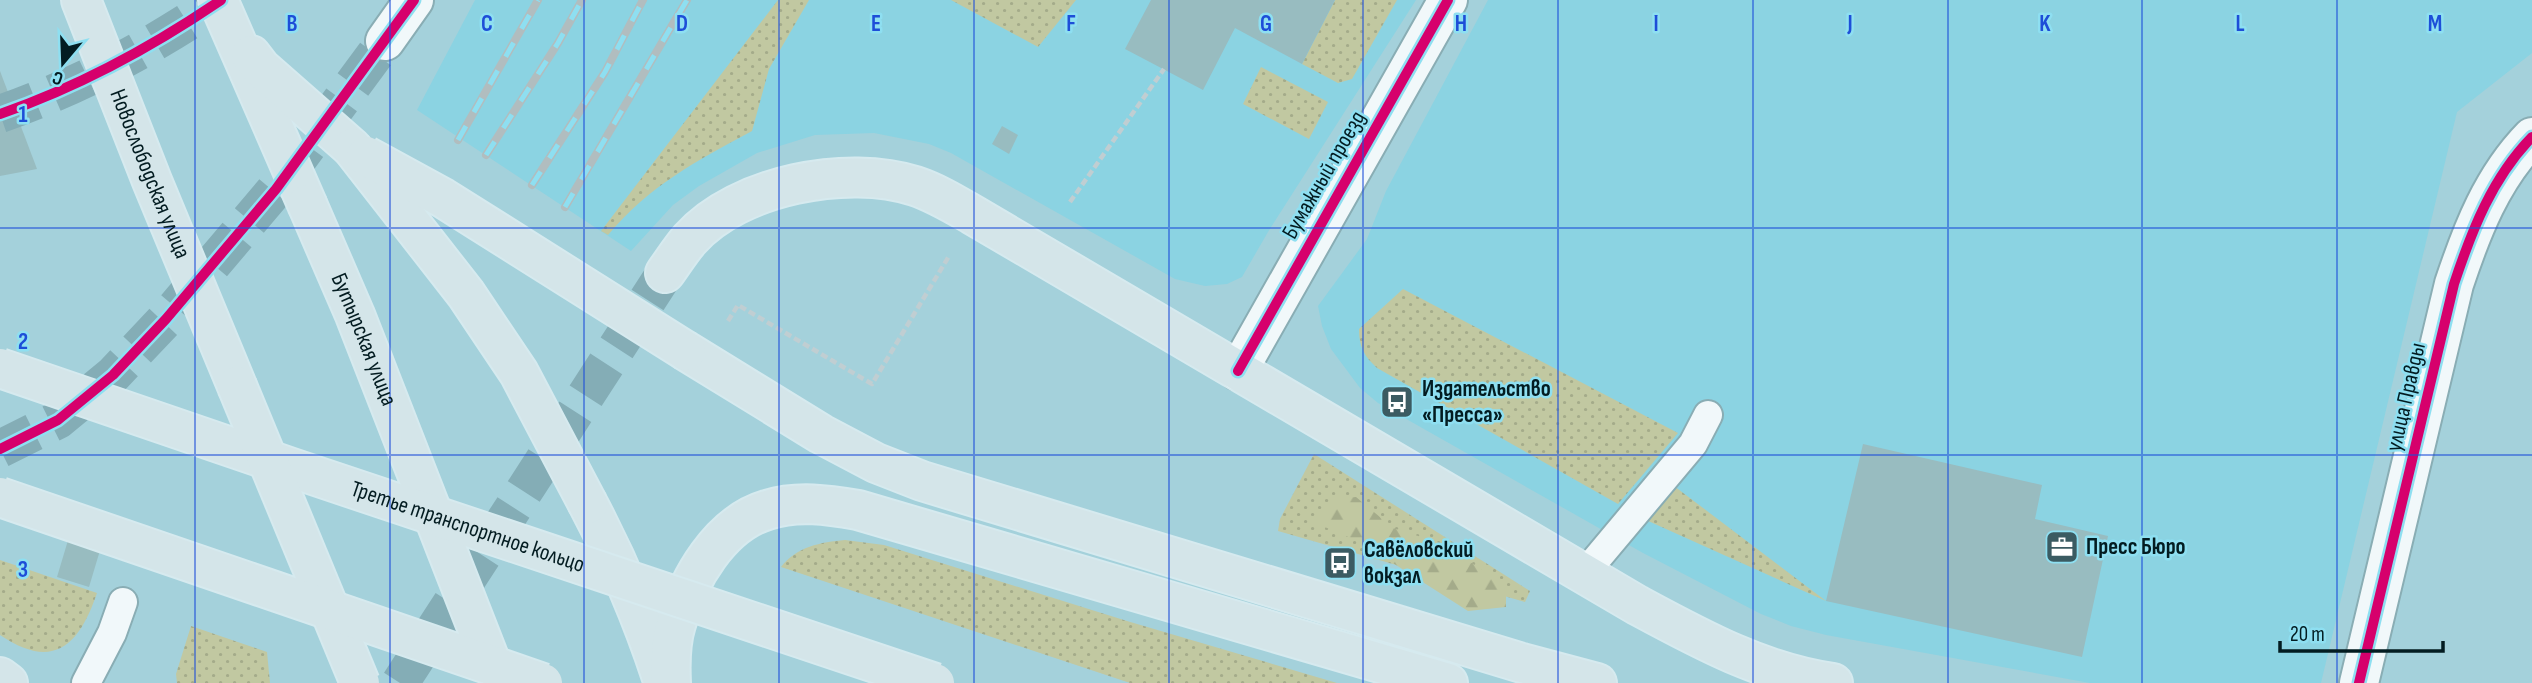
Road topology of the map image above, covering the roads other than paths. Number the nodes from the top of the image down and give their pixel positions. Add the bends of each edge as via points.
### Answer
1 (80, 0) edge
2 (414, 0) edge
3 (1448, 0) edge
4 (225, 16) edge
5 (386, 41) tunnel mouth
6 (2532, 136) edge
7 (352, 148) junction
8 (665, 273) tunnel mouth
9 (0, 368) edge
10 (1238, 371) junction
11 (1708, 415) dead end
12 (0, 497) edge
13 (1584, 575) junction
14 (123, 602) dead end
15 (494, 671) edge
16 (0, 677) edge
17 (8, 683) edge
18 (86, 683) edge
19 (360, 683) edge
20 (542, 683) edge
21 (664, 683) edge
22 (671, 683) edge
23 (935, 683) edge
24 (1448, 683) edge
25 (1597, 683) edge
26 (1833, 683) edge
27 (2359, 683) edge

1 - 19 main road, Новослободская улица, bridge
2 - 5 street
3 - 10 street, Бумажный проезд
4 - 7 main road via 261,68
4 - 15 main road, Бутырская улица, bridge via 355,315
6 - 27 street, улица Правды via 2492,191 2454,284
7 - 21 main road, bridge via 466,294 519,373 613,552
7 - 25 main road, bridge via 443,198 821,434 876,463 922,481
8 - 10 main road via 691,238 715,217 754,197 795,183 837,177 880,179 941,197
9 - 23 main road, Третье транспортное кольцо, bridge
10 - 13 main road
11 - 13 lane via 1693,444
12 - 20 main road, bridge
13 - 26 main road via 1734,655
14 - 18 lane
16 - 17 main road
22 - 24 main road via 675,624 691,586 717,545 739,522 795,505 858,510

